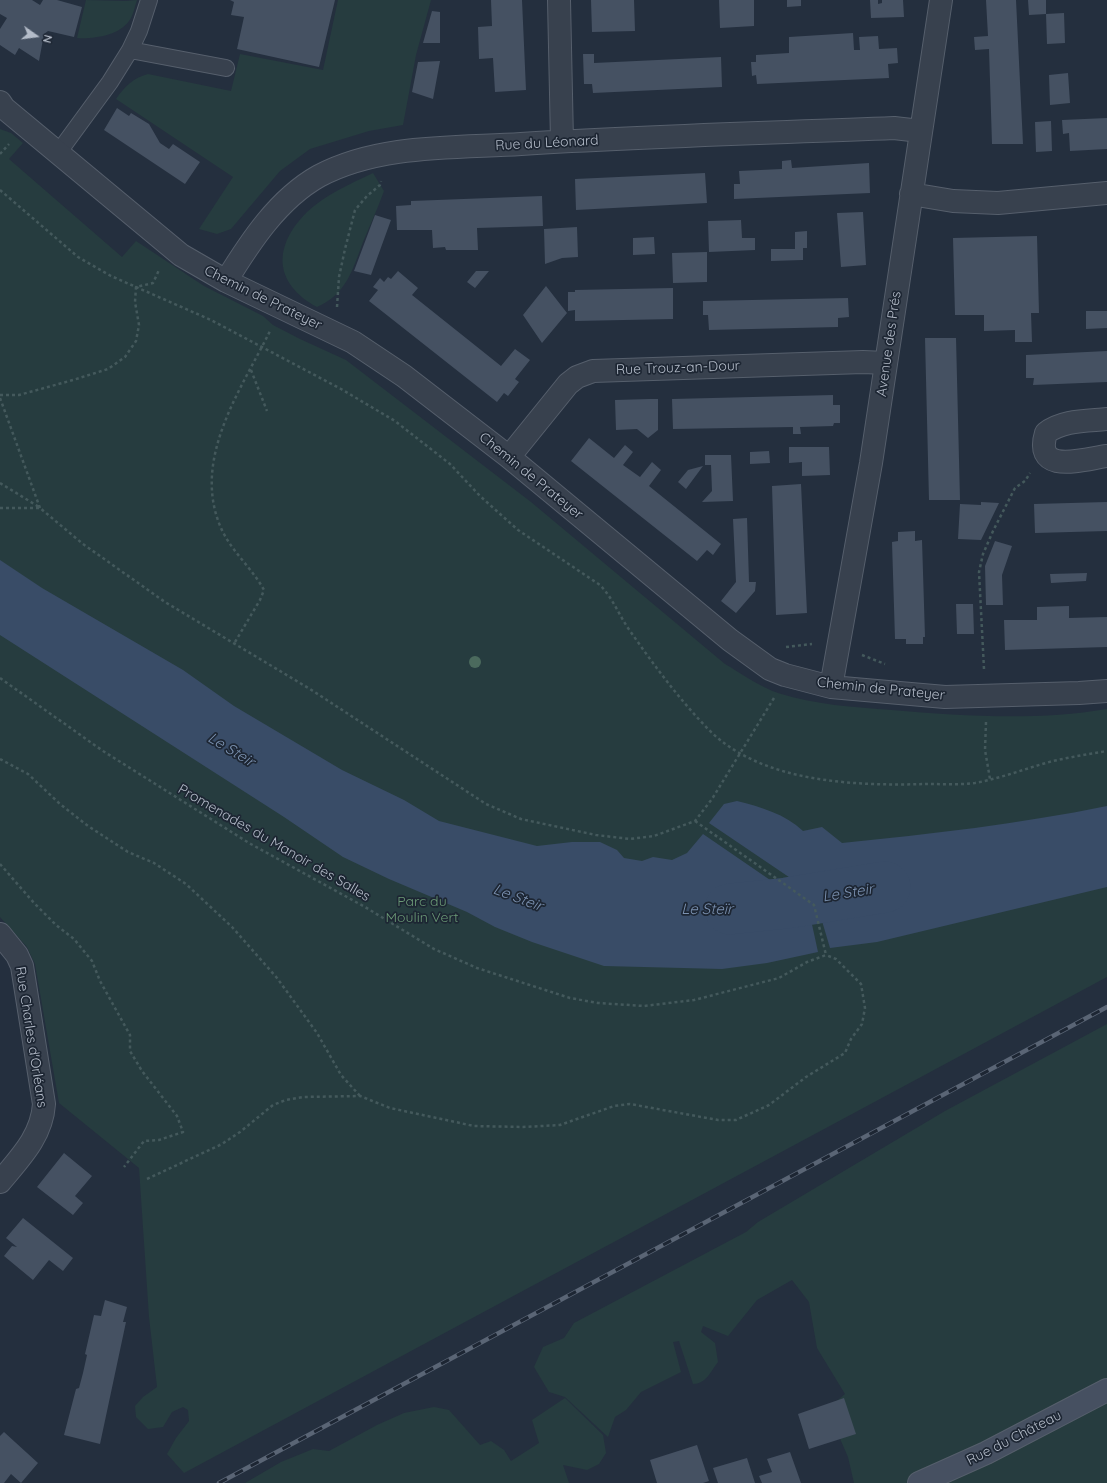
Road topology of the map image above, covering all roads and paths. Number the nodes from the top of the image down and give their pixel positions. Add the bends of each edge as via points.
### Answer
1 (149, 0) edge
2 (559, 0) edge
3 (941, 0) edge
4 (130, 50) junction
5 (226, 68) dead end
6 (1, 106) edge
7 (920, 131) junction
8 (562, 141) junction
9 (58, 153) junction
10 (386, 155) junction
11 (0, 190) edge
12 (1107, 193) edge
13 (911, 194) junction
14 (170, 246) junction
15 (226, 281) junction
16 (136, 287) junction
17 (279, 306) junction
18 (326, 328) junction
19 (262, 347) junction
20 (886, 363) junction
21 (251, 369) junction
22 (0, 396) edge
23 (267, 411) dead end
24 (1107, 419) edge
25 (1045, 453) junction
26 (1107, 456) edge
27 (509, 457) junction
28 (0, 483) edge
29 (0, 508) edge
30 (40, 508) junction
31 (840, 640) junction
32 (235, 642) junction
33 (756, 660) junction
34 (886, 664) dead end
35 (785, 676) junction
36 (0, 678) edge
37 (832, 687) junction
38 (1107, 691) edge
39 (986, 697) junction
40 (1107, 751) edge
41 (740, 754) junction
42 (0, 759) edge
43 (990, 779) junction
44 (695, 821) junction
45 (0, 864) edge
46 (0, 934) edge
47 (826, 955) junction
48 (360, 1096) junction
49 (124, 1167) dead end
50 (2, 1176) edge
51 (147, 1179) dead end
52 (1107, 1390) edge
53 (919, 1483) edge

1 - 4 lane
2 - 8 street
3 - 7 street, Avenue des Prés
4 - 5 lane
4 - 9 lane
6 - 9 street, Chemin de Prateyer
7 - 8 street, Rue du Léonard via 894,128
7 - 13 street, Avenue des Prés
8 - 10 street, Rue du Léonard via 414,150
9 - 14 street, Chemin de Prateyer
10 - 15 street, Rue du Léonard via 338,168 297,191 279,208 247,247
10 - 18 path via 380,185 355,210 341,270 339,302
11 - 16 path via 78,257
12 - 13 street via 998,203 954,201
13 - 20 street, Avenue des Prés
14 - 15 street, Chemin de Prateyer via 199,267
14 - 16 path via 153,282
15 - 17 street, Chemin de Prateyer
16 - 19 path via 211,320
16 - 22 path via 135,302 139,325 136,341 125,357 108,369 73,380 19,395
17 - 18 street, Chemin de Prateyer
17 - 19 path
18 - 27 street, Chemin de Prateyer via 377,356
19 - 21 path
19 - 41 path via 395,421 450,464 480,496 518,530 600,585 610,596 657,670 681,700 717,738
20 - 27 street, Rue Trouz-an-Dour via 593,371 577,377 568,384
20 - 31 street, Avenue des Prés
21 - 23 path
21 - 32 path via 230,408 219,438 212,469 212,499 221,528 264,590
22 - 30 path
24 - 25 street via 1053,428 1046,433 1043,442
25 - 26 street via 1053,461 1065,462
25 - 39 path via 1024,481 1015,488 983,554 979,572
27 - 33 street, Chemin de Prateyer
28 - 30 path
29 - 30 path
30 - 32 path via 77,539 165,602
31 - 33 path via 824,637 815,643 770,648
31 - 34 path via 856,644 864,656
31 - 37 street, Avenue des Prés
32 - 44 path via 501,812 545,825 619,838 654,836
33 - 35 street, Chemin de Prateyer
35 - 37 street, Chemin de Prateyer
35 - 41 path
36 - 47 path, Promenades du Manoir des Salles via 103,751 249,843 365,907 434,949 477,968 570,998 644,1006 694,1000 779,978 807,962
37 - 39 street, Chemin de Prateyer via 945,697
38 - 39 street, Chemin de Prateyer
39 - 43 path via 986,750
40 - 43 path via 1052,761
41 - 43 path via 783,771 841,782 909,785 973,783
41 - 44 path via 712,800
42 - 48 path via 28,774 88,826 128,852 154,863 186,884 232,927 277,978 317,1033 341,1075
44 - 47 path via 814,905
45 - 49 path via 34,903 74,939 92,961 100,981 130,1035 130,1051 177,1116 183,1132 160,1140 144,1141
46 - 50 street, Rue Charles d'Orléans via 17,955 22,966 44,1104 40,1128 30,1144
47 - 48 path via 836,958 861,984 865,1008 862,1024 845,1053 806,1077 769,1105 736,1120 718,1120 630,1104 614,1106 560,1124 523,1127 474,1126 390,1108
48 - 51 path via 303,1096 273,1105 222,1144
52 - 53 street, Rue du Château via 986,1453

